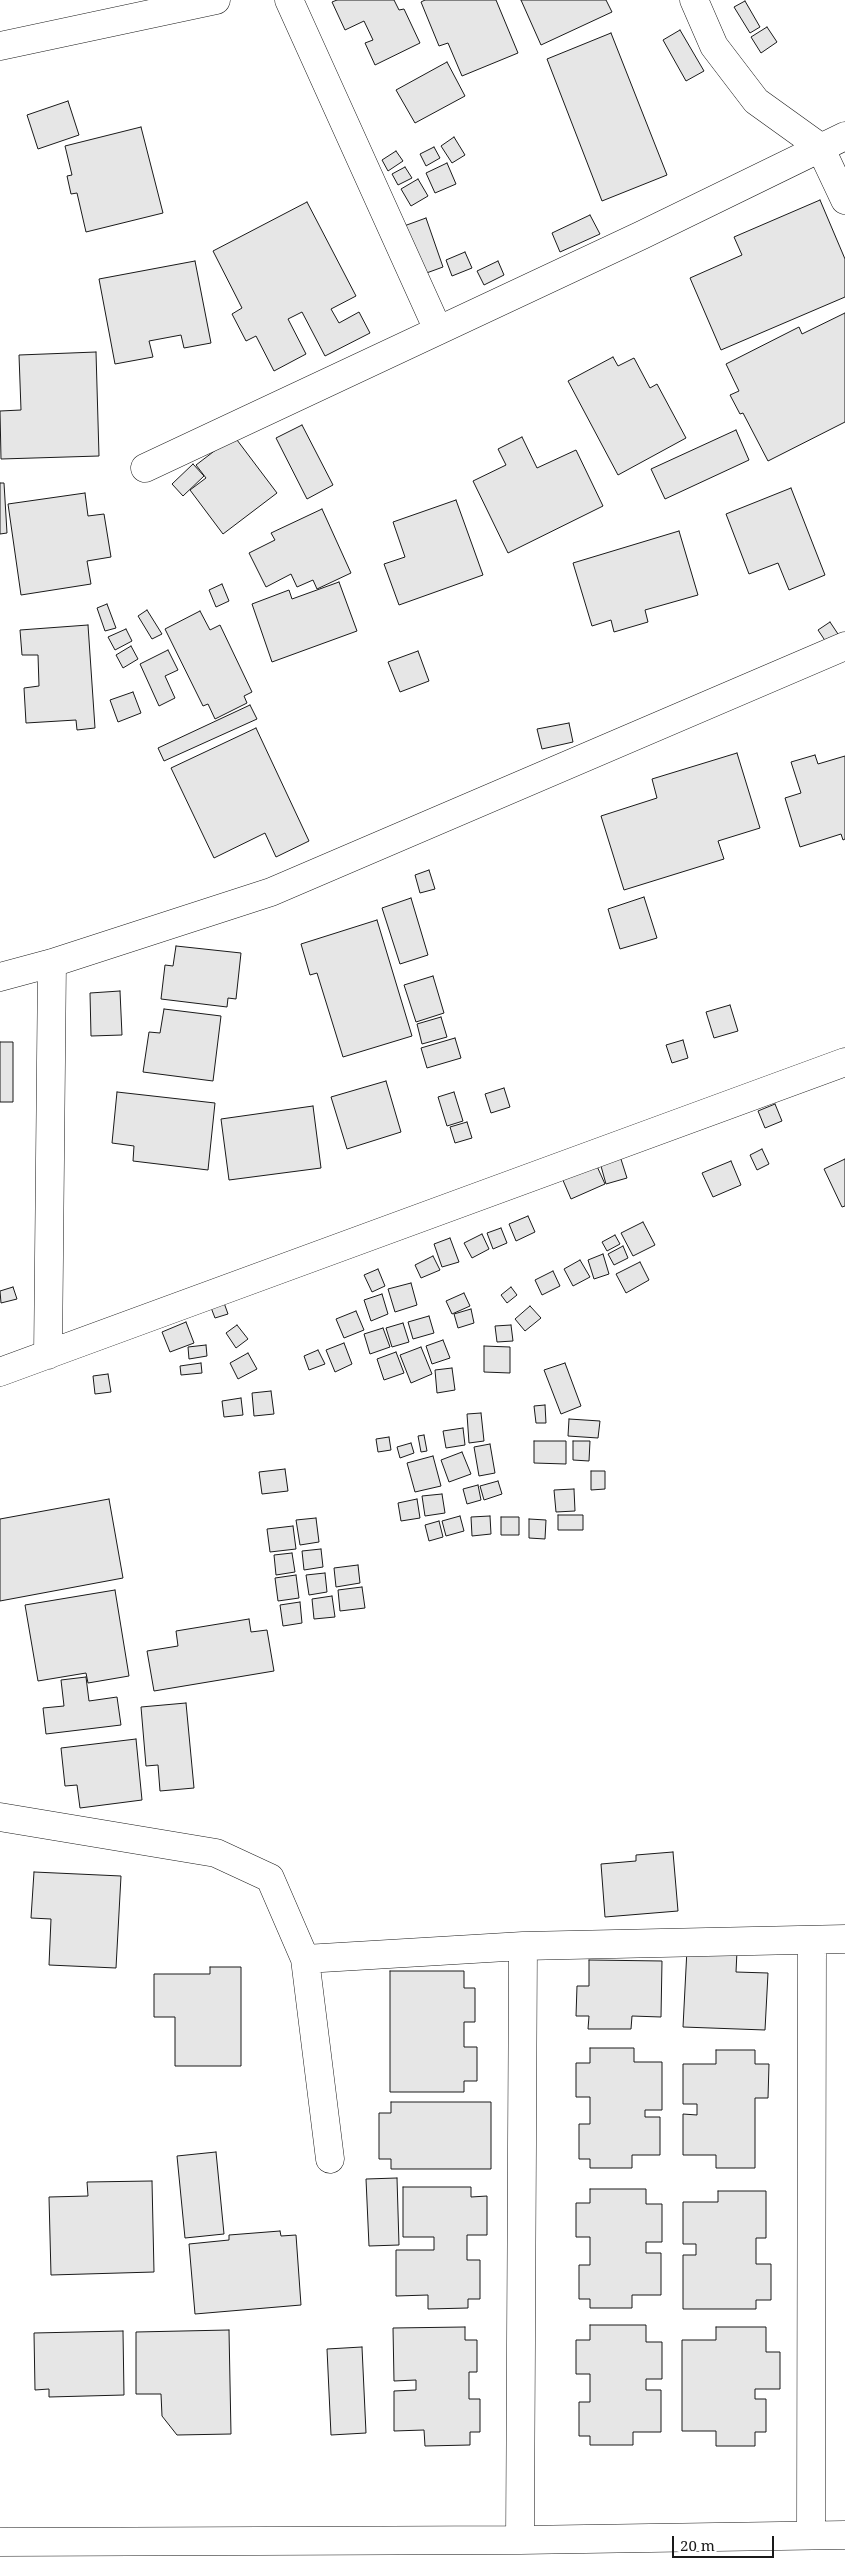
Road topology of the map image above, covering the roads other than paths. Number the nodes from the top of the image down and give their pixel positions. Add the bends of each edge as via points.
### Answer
1 (216, 0) edge
2 (288, 0) edge
3 (694, 0) edge
4 (0, 46) edge
5 (845, 136) edge
6 (820, 147) junction
7 (845, 200) edge
8 (438, 330) junction
9 (145, 468) dead end
10 (845, 646) edge
11 (52, 963) junction
12 (0, 977) edge
13 (845, 1062) edge
14 (48, 1355) junction
15 (0, 1372) edge
16 (0, 1817) edge
17 (845, 1939) edge
18 (812, 1940) junction
19 (523, 1946) junction
20 (305, 1959) junction
21 (330, 2159) dead end
22 (811, 2536) junction
23 (845, 2536) edge
24 (520, 2540) junction
25 (0, 2542) edge

1 - 4 street
2 - 8 street
3 - 6 street via 714,46 756,102
5 - 6 street
6 - 7 street
6 - 8 street
8 - 9 street
10 - 11 street via 271,892
11 - 12 street
11 - 14 street
13 - 14 street
14 - 15 street
16 - 20 street via 216,1853 270,1878
17 - 18 street
18 - 19 street
18 - 22 street
19 - 20 street
19 - 24 street
20 - 21 street
22 - 23 street
22 - 24 street
24 - 25 street

